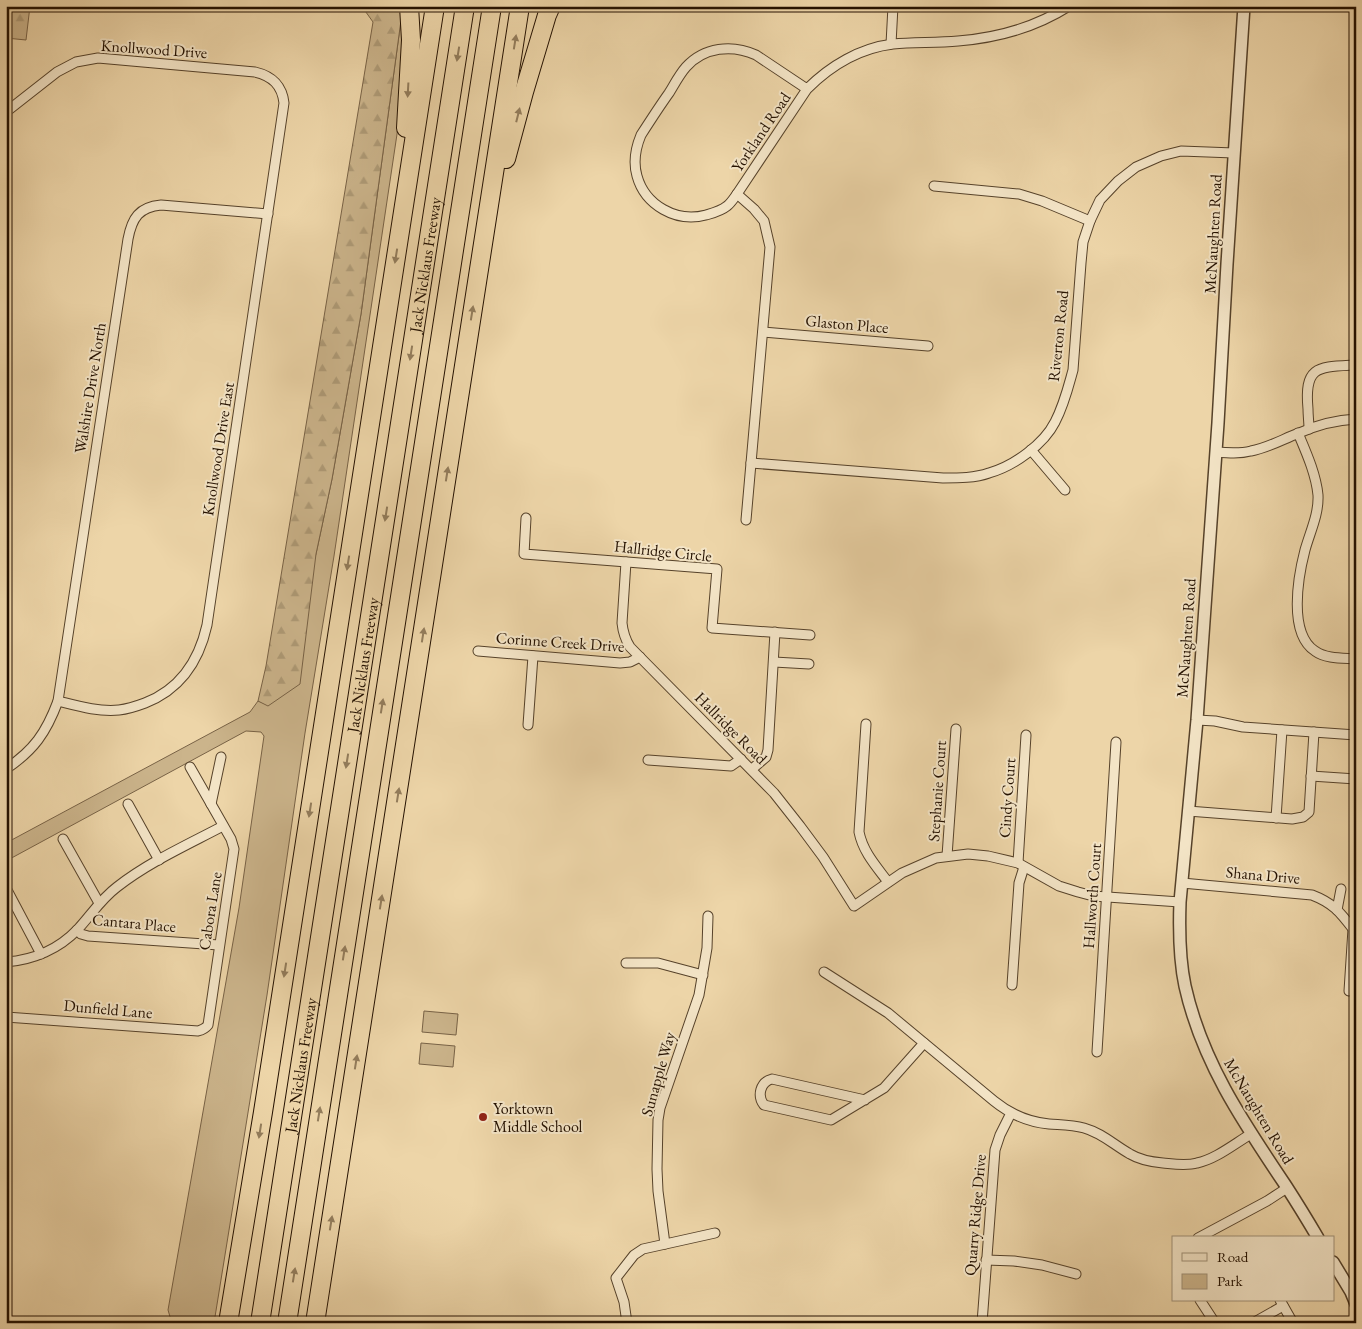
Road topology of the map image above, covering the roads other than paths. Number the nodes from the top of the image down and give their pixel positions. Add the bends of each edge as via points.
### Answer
1 (409, 6) edge
2 (435, 6) edge
3 (465, 6) edge
4 (492, 6) edge
5 (520, 6) edge
6 (551, 6) edge
7 (893, 6) edge
8 (1069, 6) edge
9 (1244, 6) edge
10 (891, 44) junction
11 (280, 87) joint
12 (807, 89) junction
13 (6, 112) edge
14 (1234, 153) junction
15 (934, 186) dead end
16 (737, 194) junction
17 (404, 208) junction
18 (488, 211) junction
19 (268, 214) junction
20 (1090, 222) junction
21 (763, 332) junction
22 (928, 346) dead end
23 (1356, 364) edge
24 (1356, 419) edge
25 (1309, 429) junction
26 (1298, 433) junction
27 (1031, 450) junction
28 (1216, 452) junction
29 (752, 463) junction
30 (1065, 490) dead end
31 (526, 518) dead end
32 (746, 520) dead end
33 (626, 562) junction
34 (775, 632) junction
35 (810, 635) dead end
36 (478, 651) dead end
37 (534, 656) junction
38 (640, 657) junction
39 (1356, 659) edge
40 (774, 662) junction
41 (809, 664) dead end
42 (58, 701) junction
43 (1197, 720) junction
44 (866, 724) dead end
45 (528, 725) dead end
46 (956, 729) dead end
47 (1282, 730) junction
48 (1314, 732) junction
49 (1026, 735) dead end
50 (1356, 735) edge
51 (1116, 742) dead end
52 (221, 757) dead end
53 (741, 759) junction
54 (648, 760) dead end
55 (190, 766) dead end
56 (6, 769) edge
57 (752, 769) junction
58 (1312, 776) junction
59 (1356, 779) edge
60 (128, 804) dead end
61 (211, 804) junction
62 (1188, 811) junction
63 (1276, 818) junction
64 (223, 826) junction
65 (63, 839) dead end
66 (948, 856) junction
67 (159, 860) junction
68 (1021, 865) junction
69 (888, 882) junction
70 (1182, 883) junction
71 (6, 888) edge
72 (1341, 889) dead end
73 (1106, 897) junction
74 (1180, 902) junction
75 (99, 903) junction
76 (1338, 910) junction
77 (708, 916) dead end
78 (1354, 929) edge
79 (77, 930) junction
80 (219, 945) junction
81 (41, 954) junction
82 (6, 962) edge
83 (626, 963) dead end
84 (824, 972) dead end
85 (703, 975) junction
86 (1012, 985) dead end
87 (1349, 990) dead end
88 (6, 1016) edge
89 (206, 1027) joint
90 (924, 1043) junction
91 (1097, 1052) dead end
92 (865, 1100) junction
93 (1011, 1113) junction
94 (1250, 1134) junction
95 (1287, 1188) junction
96 (715, 1234) dead end
97 (1202, 1236) edge
98 (1317, 1236) edge
99 (665, 1244) junction
100 (986, 1260) junction
101 (1334, 1264) edge
102 (1076, 1274) dead end
103 (1201, 1302) edge
104 (1281, 1303) edge
105 (1356, 1304) edge
106 (228, 1323) edge
107 (260, 1323) edge
108 (287, 1323) edge
109 (315, 1323) edge
110 (627, 1323) edge
111 (982, 1323) edge
112 (1215, 1323) edge
113 (1253, 1323) edge
114 (1293, 1323) edge

1 -> 17 highway via 411,40
2 - 17 highway
3 -> 107 highway, Jack Nicklaus Freeway
108 -> 4 highway, Jack Nicklaus Freeway
18 -> 5 highway
18 -> 6 highway via 500,184
7 - 10 street
8 - 10 street, Yorkland Road via 1034,24 981,38
9 - 14 street, McNaughten Road
10 - 12 street, Yorkland Road via 863,52 836,65
11 - 13 street, Knollwood Drive via 270,76 255,72 98,58 76,62 57,72
11 - 19 street, Knollwood Drive East via 284,108
12 - 16 street, Yorkland Road
12 - 16 street via 756,55 739,49 722,48 706,52 685,68 641,135 635,162 636,175 653,202 673,214 688,217 716,212 727,206
14 - 20 street, Riverton Road via 1181,151 1136,167 1100,200
14 - 28 street, McNaughten Road
15 - 20 street via 1019,194
16 - 21 street, Yorkland Road via 760,215 770,247
17 -> 106 highway
109 -> 18 highway
19 - 42 street, Knollwood Drive East via 207,625 199,653 173,686 132,708 95,709
19 - 42 street, Walshire Drive North via 154,205 137,215 130,228
20 - 27 street, Riverton Road via 1083,242 1073,370 1054,424
21 - 22 street, Glaston Place
21 - 29 street, Yorkland Road
23 - 25 street via 1326,366 1309,379
24 - 25 street
25 - 26 street
26 - 28 street via 1251,451
26 - 39 street via 1318,495 1297,598 1300,630 1305,643 1316,652 1332,658
27 - 29 street, Riverton Road via 990,473 966,478
27 - 30 street
28 - 43 street, McNaughten Road
29 - 32 street, Yorkland Road
31 - 33 street, Hallridge Circle via 524,554
33 - 34 street, Hallridge Circle via 717,569 712,628
33 - 38 street, Hallridge Road via 623,632 626,642
34 - 35 street, Hallridge Circle
34 - 40 street
36 - 37 street, Corinne Creek Drive
37 - 38 street, Corinne Creek Drive via 620,663
37 - 45 street
38 - 53 street, Hallridge Road
40 - 41 street
40 - 57 street via 768,750 766,757
42 - 56 street, Walshire Drive North via 40,740
43 - 47 street
43 - 62 street, McNaughten Road
44 - 69 street via 858,832 866,854
46 - 66 street, Stephanie Court
47 - 48 street
47 - 63 street
48 - 50 street
48 - 58 street
49 - 68 street, Cindy Court
51 - 73 street, Hallworth Court
52 - 61 street
53 - 54 street via 731,766
53 - 57 street, Hallridge Road
55 - 61 street, Cabora Lane
57 - 69 street, Hallridge Road via 800,826 854,906
58 - 59 street
58 - 63 street via 1309,812 1303,817
60 - 67 street
61 - 64 street, Cabora Lane
62 - 63 street
62 - 70 street, McNaughten Road
64 - 67 street
64 - 80 street, Cabora Lane via 234,849
65 - 75 street
66 - 68 street via 988,856
66 - 69 street via 936,858
67 - 75 street
68 - 73 street via 1059,886
68 - 86 street, Cindy Court
70 - 74 street, McNaughten Road
70 - 76 street, Shana Drive via 1305,894 1320,898
71 - 81 street
72 - 76 street
73 - 74 street
73 - 91 street, Hallworth Court
74 - 94 street, McNaughten Road via 1181,961 1193,1017 1219,1080
75 - 79 street
76 - 78 street, Shana Drive
77 - 85 street, Sunapple Way
78 - 87 street, Shana Drive
79 - 80 street, Cantara Place via 88,936
79 - 81 street
80 - 89 street, Cabora Lane
81 - 82 street
83 - 85 street via 658,963
84 - 90 street via 888,1012
85 - 99 street, Sunapple Way via 658,1120 658,1191
88 - 89 street, Dunfield Lane via 198,1031
90 - 92 street via 884,1088
90 - 93 street
92 - 92 street via 831,1120 764,1105 760,1095 764,1083 772,1079
93 - 94 street via 1038,1122 1085,1128 1128,1154 1153,1162 1196,1163
93 - 100 street, Quarry Ridge Drive via 995,1150
94 - 95 street, McNaughten Road
95 - 97 street
95 - 98 street, McNaughten Road
96 - 99 street
99 - 110 street via 643,1248 616,1278
100 - 102 street via 1042,1265
100 - 111 street, Quarry Ridge Drive
101 - 105 street
103 - 112 street
104 - 113 street
104 - 114 street

